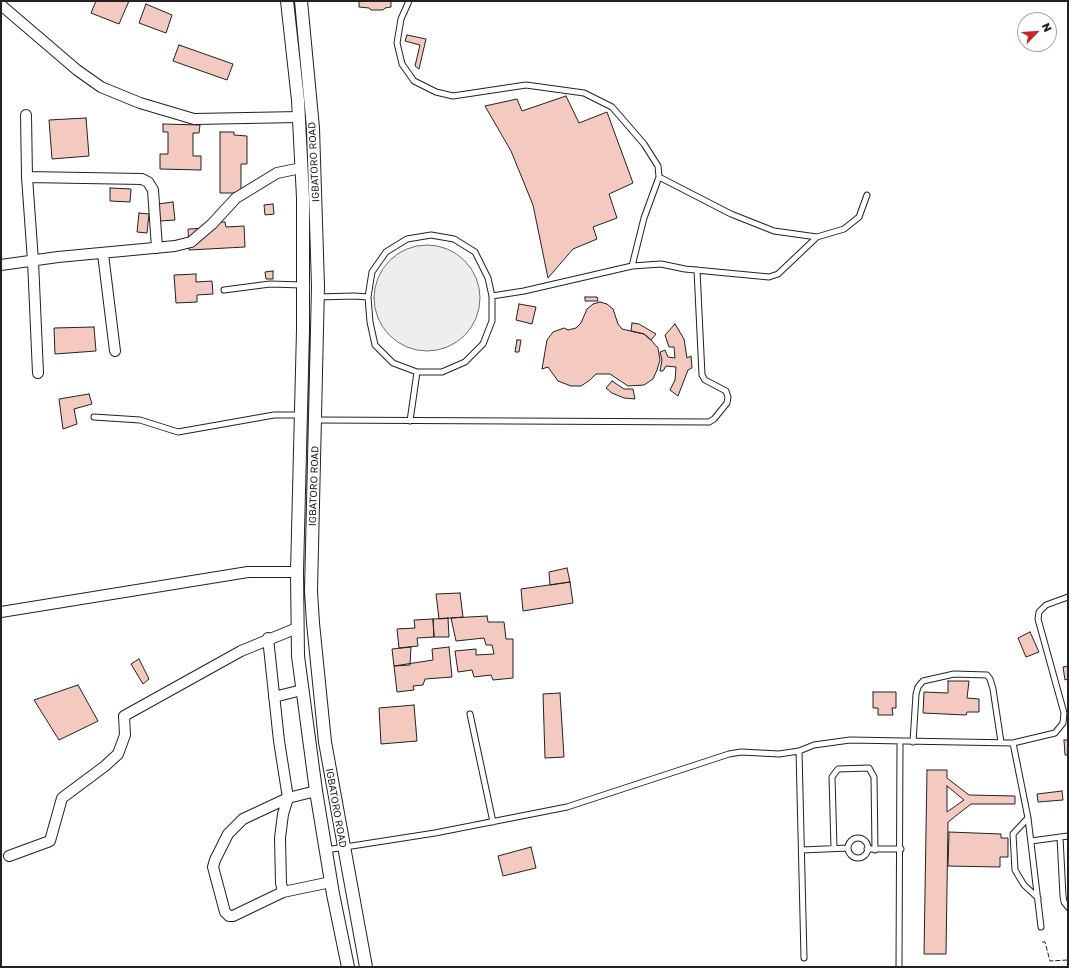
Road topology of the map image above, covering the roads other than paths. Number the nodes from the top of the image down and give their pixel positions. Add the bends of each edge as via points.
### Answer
1 (287, 1) edge
2 (301, 1) edge
3 (409, 1) edge
4 (1, 5) edge
5 (26, 115) dead end
6 (299, 117) junction
7 (301, 168) junction
8 (27, 177) junction
9 (658, 177) junction
10 (867, 195) dead end
11 (303, 198) junction
12 (316, 198) junction
13 (817, 238) junction
14 (157, 248) junction
15 (103, 254) junction
16 (33, 261) junction
17 (1, 265) edge
18 (632, 266) junction
19 (697, 270) junction
20 (303, 285) junction
21 (224, 290) dead end
22 (492, 296) junction
23 (318, 297) junction
24 (368, 297) junction
25 (115, 351) dead end
26 (417, 372) junction
27 (38, 373) dead end
28 (300, 415) junction
29 (94, 417) dead end
30 (316, 420) junction
31 (410, 422) junction
32 (297, 572) junction
33 (1068, 597) edge
34 (1, 612) edge
35 (297, 628) junction
36 (268, 638) junction
37 (302, 690) junction
38 (274, 697) junction
39 (470, 714) dead end
40 (900, 742) junction
41 (913, 742) junction
42 (1002, 742) junction
43 (1013, 743) junction
44 (800, 751) junction
45 (316, 790) junction
46 (288, 798) junction
47 (1028, 818) junction
48 (493, 822) junction
49 (1068, 836) edge
50 (1060, 837) junction
51 (1031, 840) junction
52 (834, 848) junction
53 (848, 848) junction
54 (343, 849) junction
55 (901, 849) junction
56 (326, 850) junction
57 (802, 850) junction
58 (867, 850) junction
59 (875, 850) junction
60 (9, 856) dead end
61 (1065, 873) edge
62 (331, 882) junction
63 (283, 892) junction
64 (1038, 898) junction
65 (1068, 907) edge
66 (1041, 927) dead end
67 (804, 958) dead end
68 (348, 967) edge
69 (366, 967) edge
70 (899, 967) edge

1 - 6 street, IGBATORO ROAD
2 - 12 street, IGBATORO ROAD via 313,128
3 - 9 lane via 401,19 397,43 402,64 414,81 436,92 453,96 526,85 584,94 612,107 652,154 658,166
4 - 6 street via 77,70 102,87 140,102 194,119
5 - 8 street
6 - 7 street, IGBATORO ROAD
7 - 11 street, IGBATORO ROAD
7 - 14 street via 277,174 236,198 191,242
8 - 14 street via 142,179 148,182 153,190
8 - 16 street
9 - 13 lane via 731,214 774,231
9 - 18 lane
10 - 13 lane via 859,217 844,229
11 - 12 street
11 - 20 street, IGBATORO ROAD
12 - 23 street, IGBATORO ROAD
13 - 19 lane via 778,274 769,277
14 - 15 street
15 - 16 street
15 - 25 street
16 - 17 street
16 - 27 street
18 - 19 lane via 661,264
18 - 22 lane
19 - 31 lane via 702,375 705,380 726,391 728,397 728,403 714,419 701,422
20 - 21 lane via 270,284
20 - 28 street, IGBATORO ROAD via 304,330
22 - 24 lane via 488,278 475,252 454,239 431,235 407,239 386,252 372,272
22 - 26 lane via 492,321 483,344 470,358 442,372
23 - 24 lane
23 - 30 street, IGBATORO ROAD
24 - 26 lane via 375,345 393,362
26 - 31 lane
28 - 29 lane via 274,415 178,432 140,420
28 - 32 street, IGBATORO ROAD
30 - 31 lane
30 - 54 street, IGBATORO ROAD via 311,591 313,623 325,742
32 - 34 street via 248,572
32 - 35 street, IGBATORO ROAD
33 - 43 lane via 1046,605 1039,612 1038,619 1064,713 1063,724 1055,733
35 - 36 street
35 - 37 street, IGBATORO ROAD
36 - 38 street
36 - 60 street via 124,716 125,735 118,754 62,798 50,841
37 - 38 street
37 - 45 street, IGBATORO ROAD
38 - 46 street
39 - 48 lane
40 - 41 lane
40 - 44 lane via 850,740 814,745
40 - 55 lane
41 - 42 lane
41 - 42 lane via 918,687 923,681 954,674 987,675 990,679
42 - 43 lane
43 - 47 lane
44 - 48 lane via 779,754 729,754 567,807
44 - 57 lane
45 - 46 street
45 - 56 street, IGBATORO ROAD
46 - 63 street via 280,838
46 - 63 street via 237,823 228,834 213,866 225,912 229,916
47 - 51 lane
47 - 64 lane via 1013,834 1015,870 1024,885
48 - 54 lane
49 - 50 lane
50 - 51 lane
50 - 61 lane
51 - 64 lane
52 - 53 lane
52 - 57 lane
52 - 59 lane via 832,777 838,769 869,768 874,777
53 - 58 lane via 849,853 857,858 866,854
53 - 58 lane via 855,838 866,843
54 - 56 lane
54 - 69 street, IGBATORO ROAD
55 - 59 lane
55 - 70 lane
56 - 62 street, IGBATORO ROAD
57 - 67 lane
58 - 59 lane
61 - 65 lane via 1063,896
62 - 63 street
62 - 68 street, IGBATORO ROAD
64 - 66 lane

